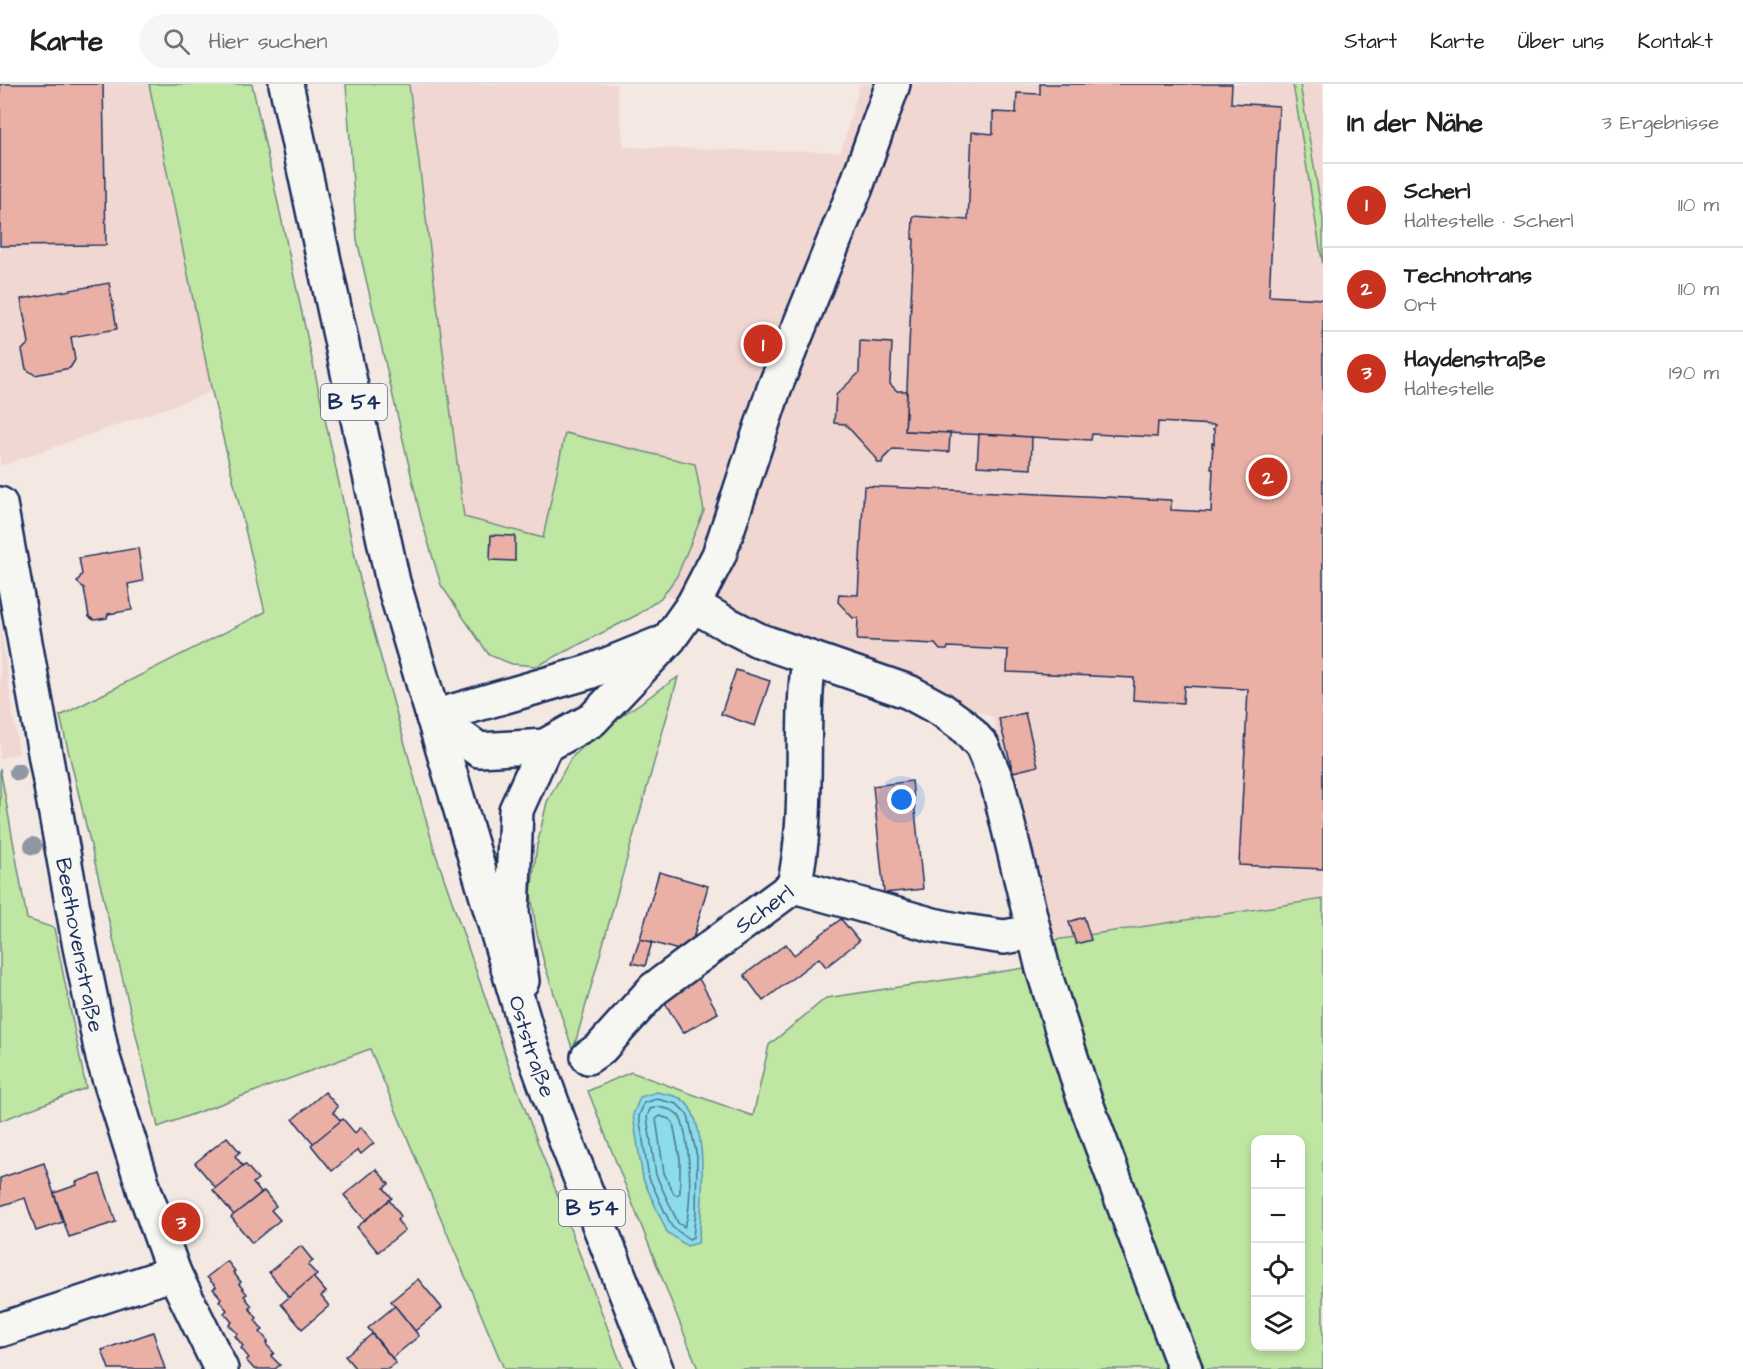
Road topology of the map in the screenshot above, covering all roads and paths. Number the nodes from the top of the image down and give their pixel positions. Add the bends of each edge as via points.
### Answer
1 (286, 84) edge
2 (892, 84) edge
3 (0, 504) edge
4 (693, 605) junction
5 (669, 639) junction
6 (809, 658) junction
7 (433, 717) junction
8 (545, 746) junction
9 (794, 886) junction
10 (1034, 932) junction
11 (531, 1045) junction
12 (588, 1057) dead end
13 (174, 1273) junction
14 (0, 1330) edge
15 (221, 1369) edge
16 (656, 1369) edge
17 (1185, 1369) edge

1 - 7 street, B 54 via 393,582
2 - 4 street via 856,187 774,389 719,555
3 - 13 street, Beethovenstraße via 80,947 104,1058
4 - 5 street
4 - 6 street via 758,640
5 - 7 street via 589,672
5 - 8 street via 592,720
6 - 9 street, Scherl via 803,834
6 - 10 street via 909,692 964,726 982,746 998,784
7 - 8 street via 479,750
7 - 11 street, Oststraße / B 54
8 - 11 street via 516,810 512,912
9 - 10 street via 933,926 1004,937
9 - 12 street, Scherl via 654,989 601,1048
10 - 17 street via 1083,1095
11 - 16 street, Oststraße / B 54
13 - 14 street
13 - 15 street, Beethovenstraße

